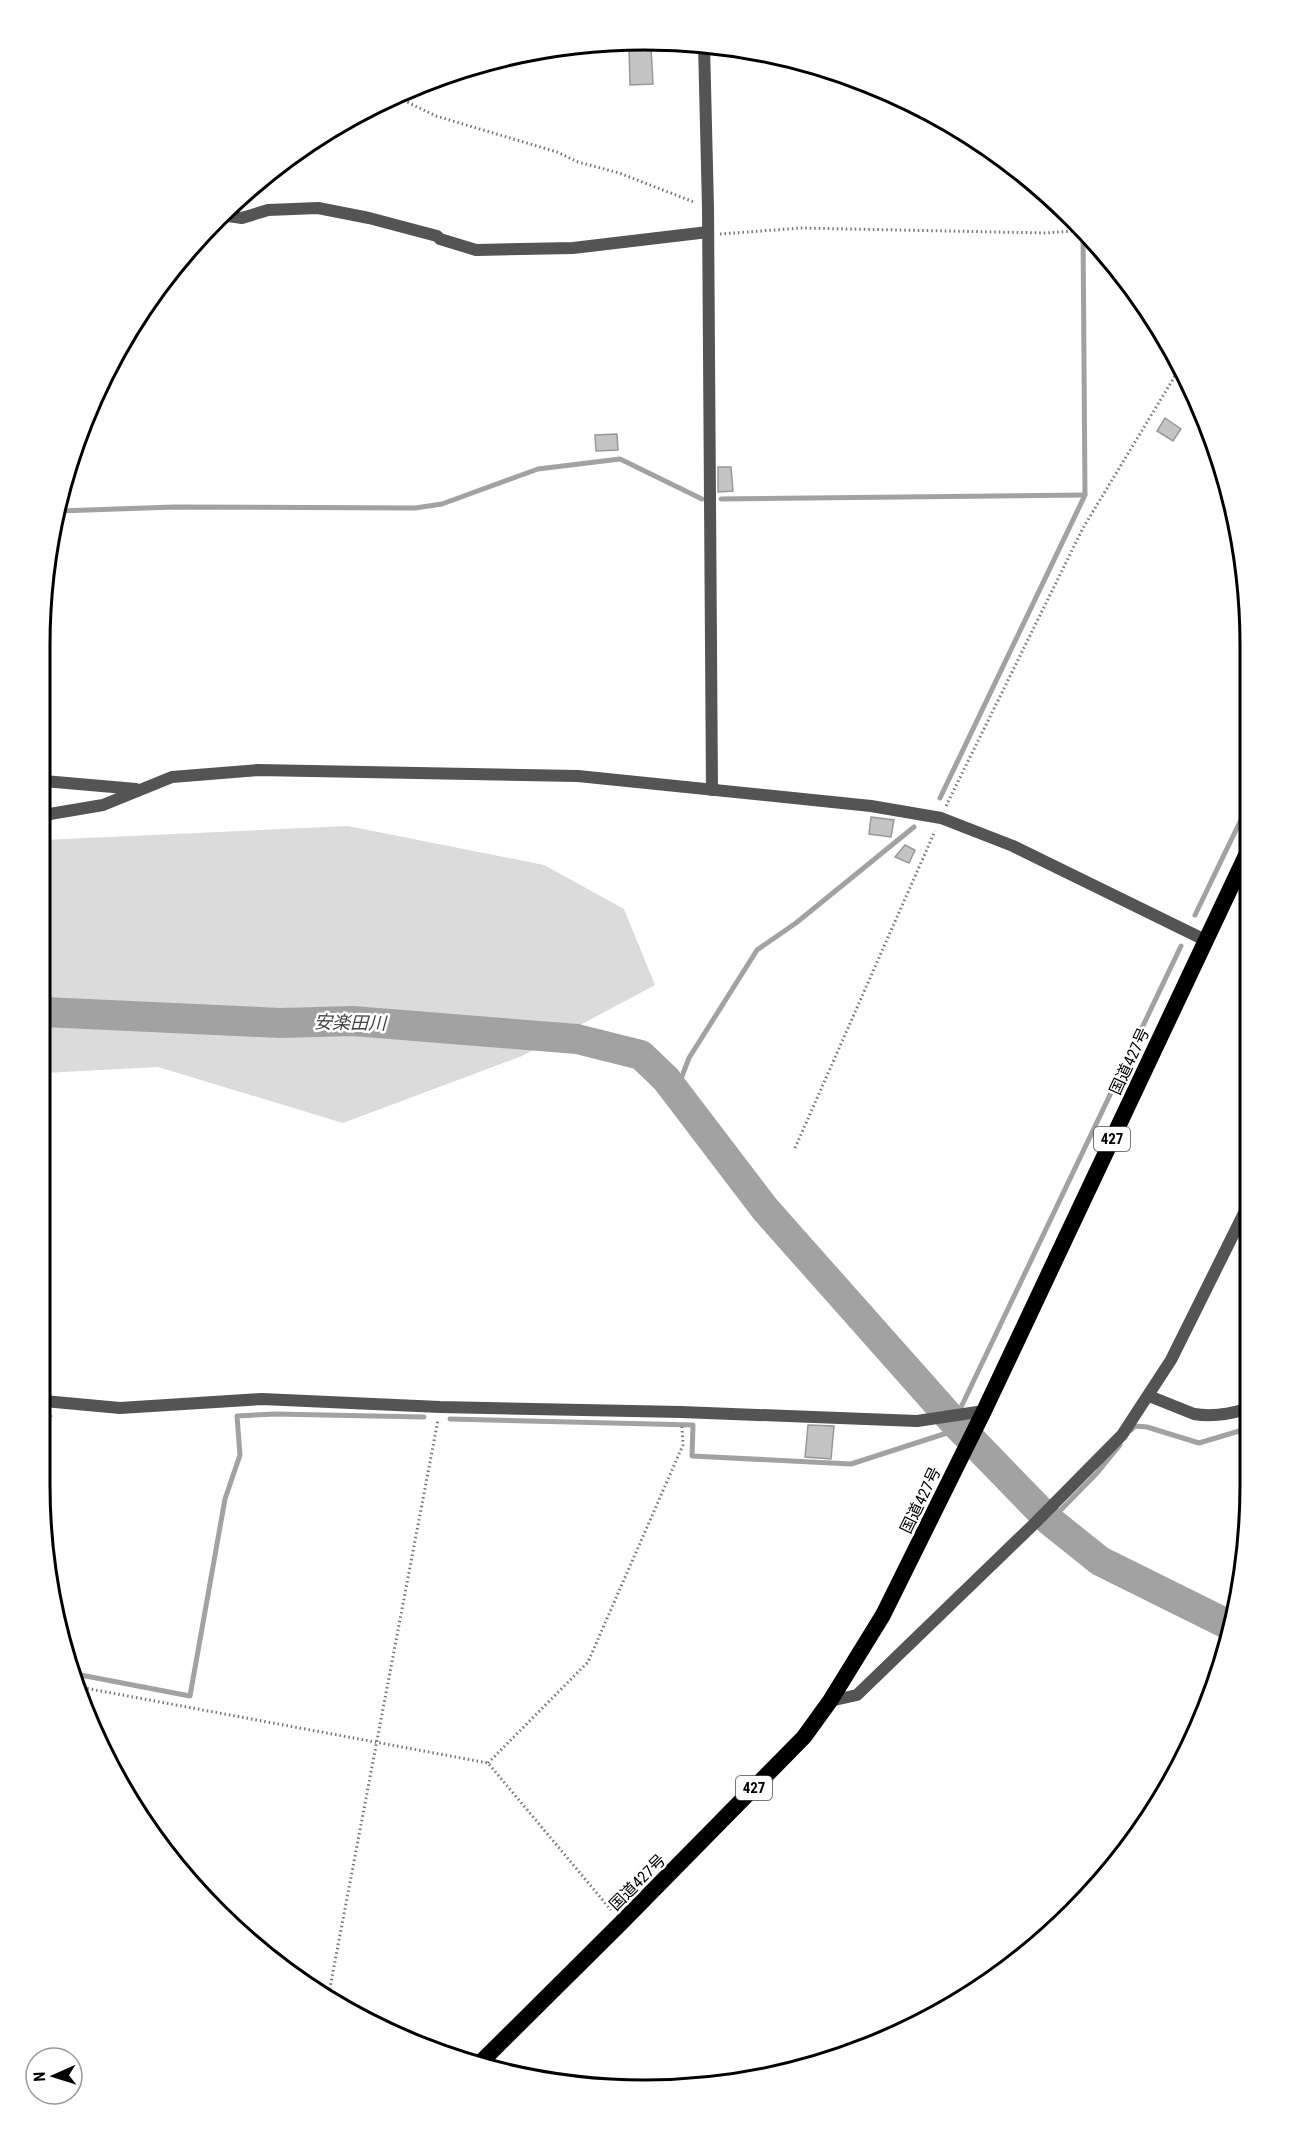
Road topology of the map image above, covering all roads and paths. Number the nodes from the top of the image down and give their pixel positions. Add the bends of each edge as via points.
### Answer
1 (704, 53) edge
2 (404, 101) edge
3 (708, 208) junction
4 (232, 216) edge
5 (1073, 231) edge
6 (708, 232) junction
7 (1175, 374) edge
8 (50, 782) edge
9 (138, 789) junction
10 (712, 790) junction
11 (50, 814) edge
12 (940, 818) junction
13 (1240, 868) edge
14 (1205, 940) junction
15 (795, 1148) dead end
16 (1240, 1222) edge
17 (1149, 1396) junction
18 (50, 1401) edge
19 (440, 1407) junction
20 (984, 1410) junction
21 (1240, 1411) edge
22 (682, 1429) dead end
23 (86, 1688) edge
24 (830, 1701) junction
25 (377, 1743) junction
26 (488, 1763) junction
27 (621, 1923) junction
28 (330, 1990) edge
29 (485, 2058) edge

1 - 3 street
2 - 3 path via 436,116 557,152
3 - 6 street
4 - 6 street via 318,208 437,236 476,250 573,248
5 - 6 path via 801,228
6 - 10 street
7 - 12 path via 1083,528
8 - 9 street
9 - 10 street via 172,777 258,770 578,776
9 - 11 street via 104,805
10 - 12 street via 871,806
12 - 14 street via 1013,846
12 - 15 path
13 - 14 highway, 国道427号 / 427
14 - 20 highway, 国道427号 / 427
16 - 17 street
17 - 21 street via 1194,1414
17 - 24 street via 1122,1435 857,1695
18 - 19 street via 120,1408 262,1399
19 - 20 street via 917,1421
19 - 25 path
20 - 24 highway, 国道427号 / 427 via 883,1615
22 - 26 path via 683,1445 588,1662
23 - 25 path
24 - 27 highway, 国道427号 / 427 via 804,1737
25 - 26 path
25 - 28 path
26 - 27 path
27 - 29 highway, 国道427号 / 427

